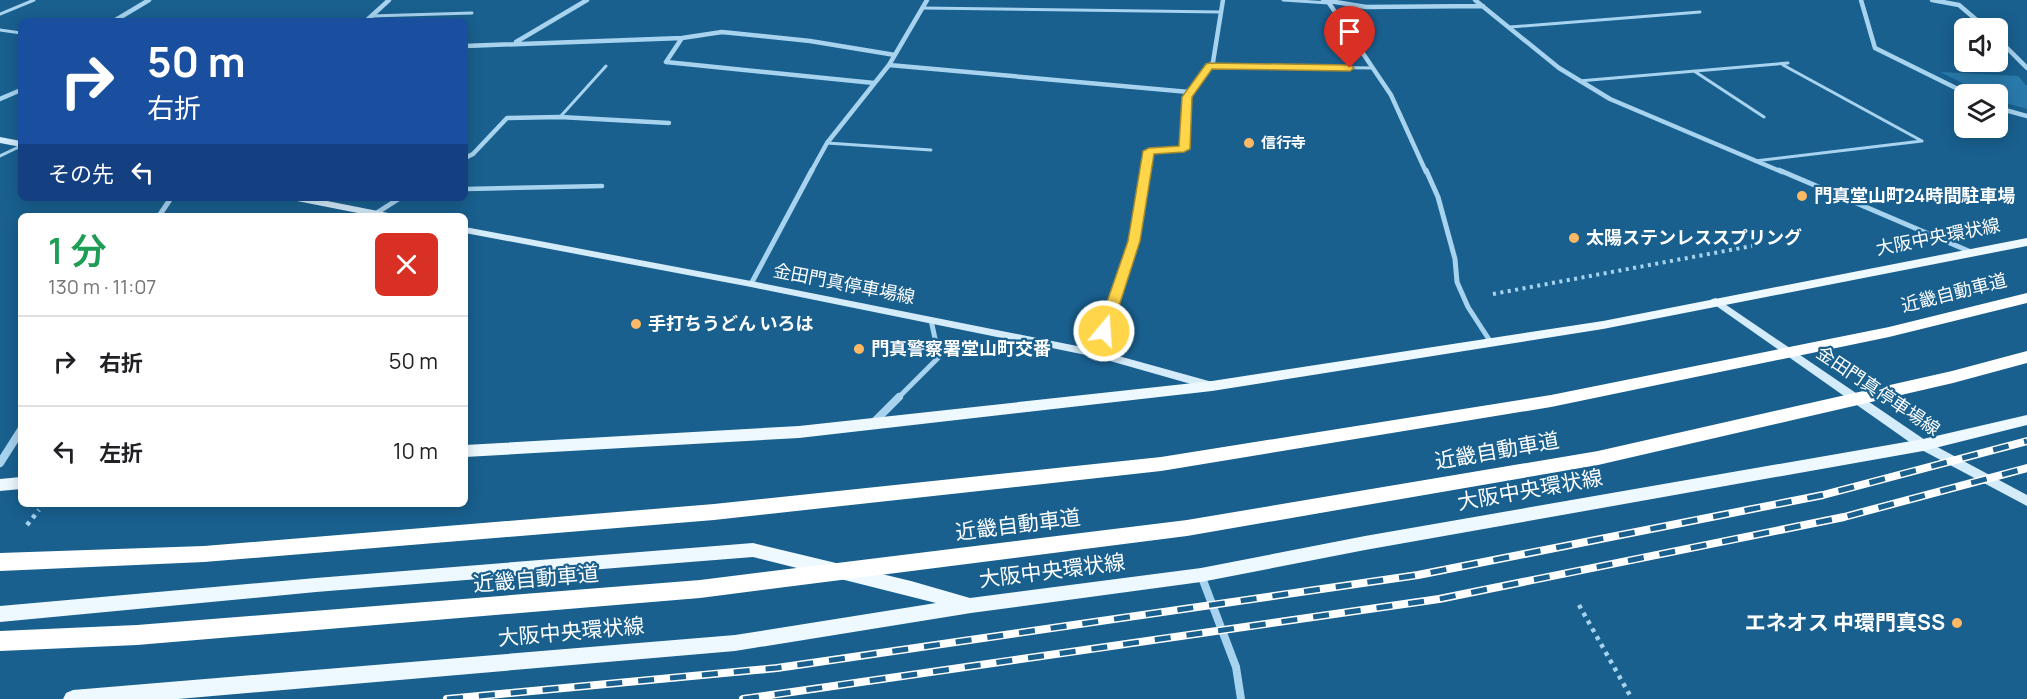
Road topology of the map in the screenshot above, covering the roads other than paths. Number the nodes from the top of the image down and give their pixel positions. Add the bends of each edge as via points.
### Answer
1 (34, 0) edge
2 (148, 0) edge
3 (389, 0) edge
4 (587, 0) edge
5 (927, 0) edge
6 (1223, 0) edge
7 (1283, 0) edge
8 (1323, 0) edge
9 (1475, 0) edge
10 (1861, 0) edge
11 (1932, 0) edge
12 (581, 2) edge
13 (1329, 3) junction
14 (1484, 6) junction
15 (922, 8) junction
16 (1221, 12) junction
17 (1700, 12) dead end
18 (472, 13) dead end
19 (0, 14) edge
20 (371, 16) joint
21 (119, 18) edge
22 (1974, 18) edge
23 (1510, 27) junction
24 (0, 30) edge
25 (18, 33) edge
26 (682, 38) junction
27 (515, 43) junction
28 (468, 46) edge
29 (2008, 49) edge
30 (895, 55) junction
31 (1788, 63) dead end
32 (1781, 64) junction
33 (889, 65) junction
34 (606, 66) dead end
35 (1209, 66) junction
36 (1373, 68) junction
37 (2027, 68) edge
38 (1694, 71) junction
39 (1580, 81) junction
40 (874, 83) junction
41 (1954, 87) edge
42 (18, 91) edge
43 (1189, 92) junction
44 (0, 99) edge
45 (2008, 111) edge
46 (2027, 116) edge
47 (560, 117) junction
48 (1764, 117) dead end
49 (669, 123) dead end
50 (0, 140) edge
51 (826, 143) junction
52 (18, 144) edge
53 (18, 147) edge
54 (932, 150) dead end
55 (0, 156) edge
56 (468, 156) edge
57 (1753, 161) junction
58 (602, 186) dead end
59 (468, 189) edge
60 (312, 201) edge
61 (395, 201) edge
62 (370, 213) edge
63 (377, 213) edge
64 (468, 231) edge
65 (2027, 242) edge
66 (1971, 252) junction
67 (751, 284) junction
68 (2027, 298) edge
69 (1716, 301) junction
70 (931, 320) junction
71 (1490, 340) junction
72 (1096, 354) junction
73 (2027, 357) edge
74 (1212, 386) junction
75 (2027, 420) edge
76 (872, 424) junction
77 (18, 435) edge
78 (1923, 445) junction
79 (468, 451) edge
80 (0, 463) edge
81 (18, 483) edge
82 (0, 484) edge
83 (2027, 501) edge
84 (0, 562) edge
85 (1201, 575) junction
86 (971, 605) junction
87 (0, 614) edge
88 (0, 641) edge
89 (73, 699) edge
90 (1241, 699) edge

1 - 19 lane
2 - 21 street
3 - 20 street
4 - 12 street
5 - 15 street
6 - 16 street
7 - 13 lane
8 - 13 street
9 - 14 street
10 - 41 street via 1875,48
11 - 22 street via 1959,5
12 - 27 street
13 - 14 street via 1366,7
13 - 36 street
14 - 23 street
15 - 16 lane
15 - 30 street
16 - 35 street via 1213,62
17 - 23 lane
18 - 20 lane
23 - 39 street via 1558,68
24 - 25 lane
26 - 27 street
26 - 30 street via 722,32
26 - 40 street via 666,62
27 - 28 street
29 - 37 street
30 - 33 street
31 - 32 lane
32 - 38 lane
32 - 57 lane via 1922,141
33 - 40 street
33 - 43 street
34 - 47 lane
35 - 36 lane
35 - 43 street
36 - 71 street via 1391,95 1438,197 1455,259 1457,282
38 - 39 lane
38 - 48 lane
39 - 57 street via 1610,99
40 - 51 street
42 - 44 street
43 - 72 street via 1184,149 1149,151 1134,241
45 - 46 street
47 - 49 street
47 - 56 street via 507,118
50 - 52 main road
51 - 54 lane
51 - 67 street
53 - 55 lane
57 - 66 street
58 - 59 lane
60 - 62 main road
61 - 63 street
64 - 67 main road, 金田門真停車場線
65 - 66 main road, 大阪中央環状線
66 - 69 main road, 大阪中央環状線
67 - 70 main road, 金田門真停車場線
68 - 84 highway, 近畿自動車道 via 1889,332 1551,401 1161,464 714,512 204,554
69 - 71 main road, 大阪中央環状線 via 1603,325
69 - 78 main road, 金田門真停車場線
70 - 72 main road, 金田門真停車場線
70 - 76 street via 939,357
71 - 74 main road, 大阪中央環状線
72 - 74 main road, 金田門真停車場線
73 - 88 highway, 近畿自動車道 via 1598,458 1187,528 700,589 138,635
74 - 76 main road, 大阪中央環状線
75 - 78 main road, 大阪中央環状線
76 - 79 main road, 大阪中央環状線 via 799,432
77 - 80 street
78 - 83 main road, 金田門真停車場線
78 - 85 main road, 大阪中央環状線
81 - 82 main road
85 - 86 main road, 大阪中央環状線
85 - 90 street via 1236,667
86 - 87 main road via 753,550
86 - 89 main road, 大阪中央環状線 via 735,643

